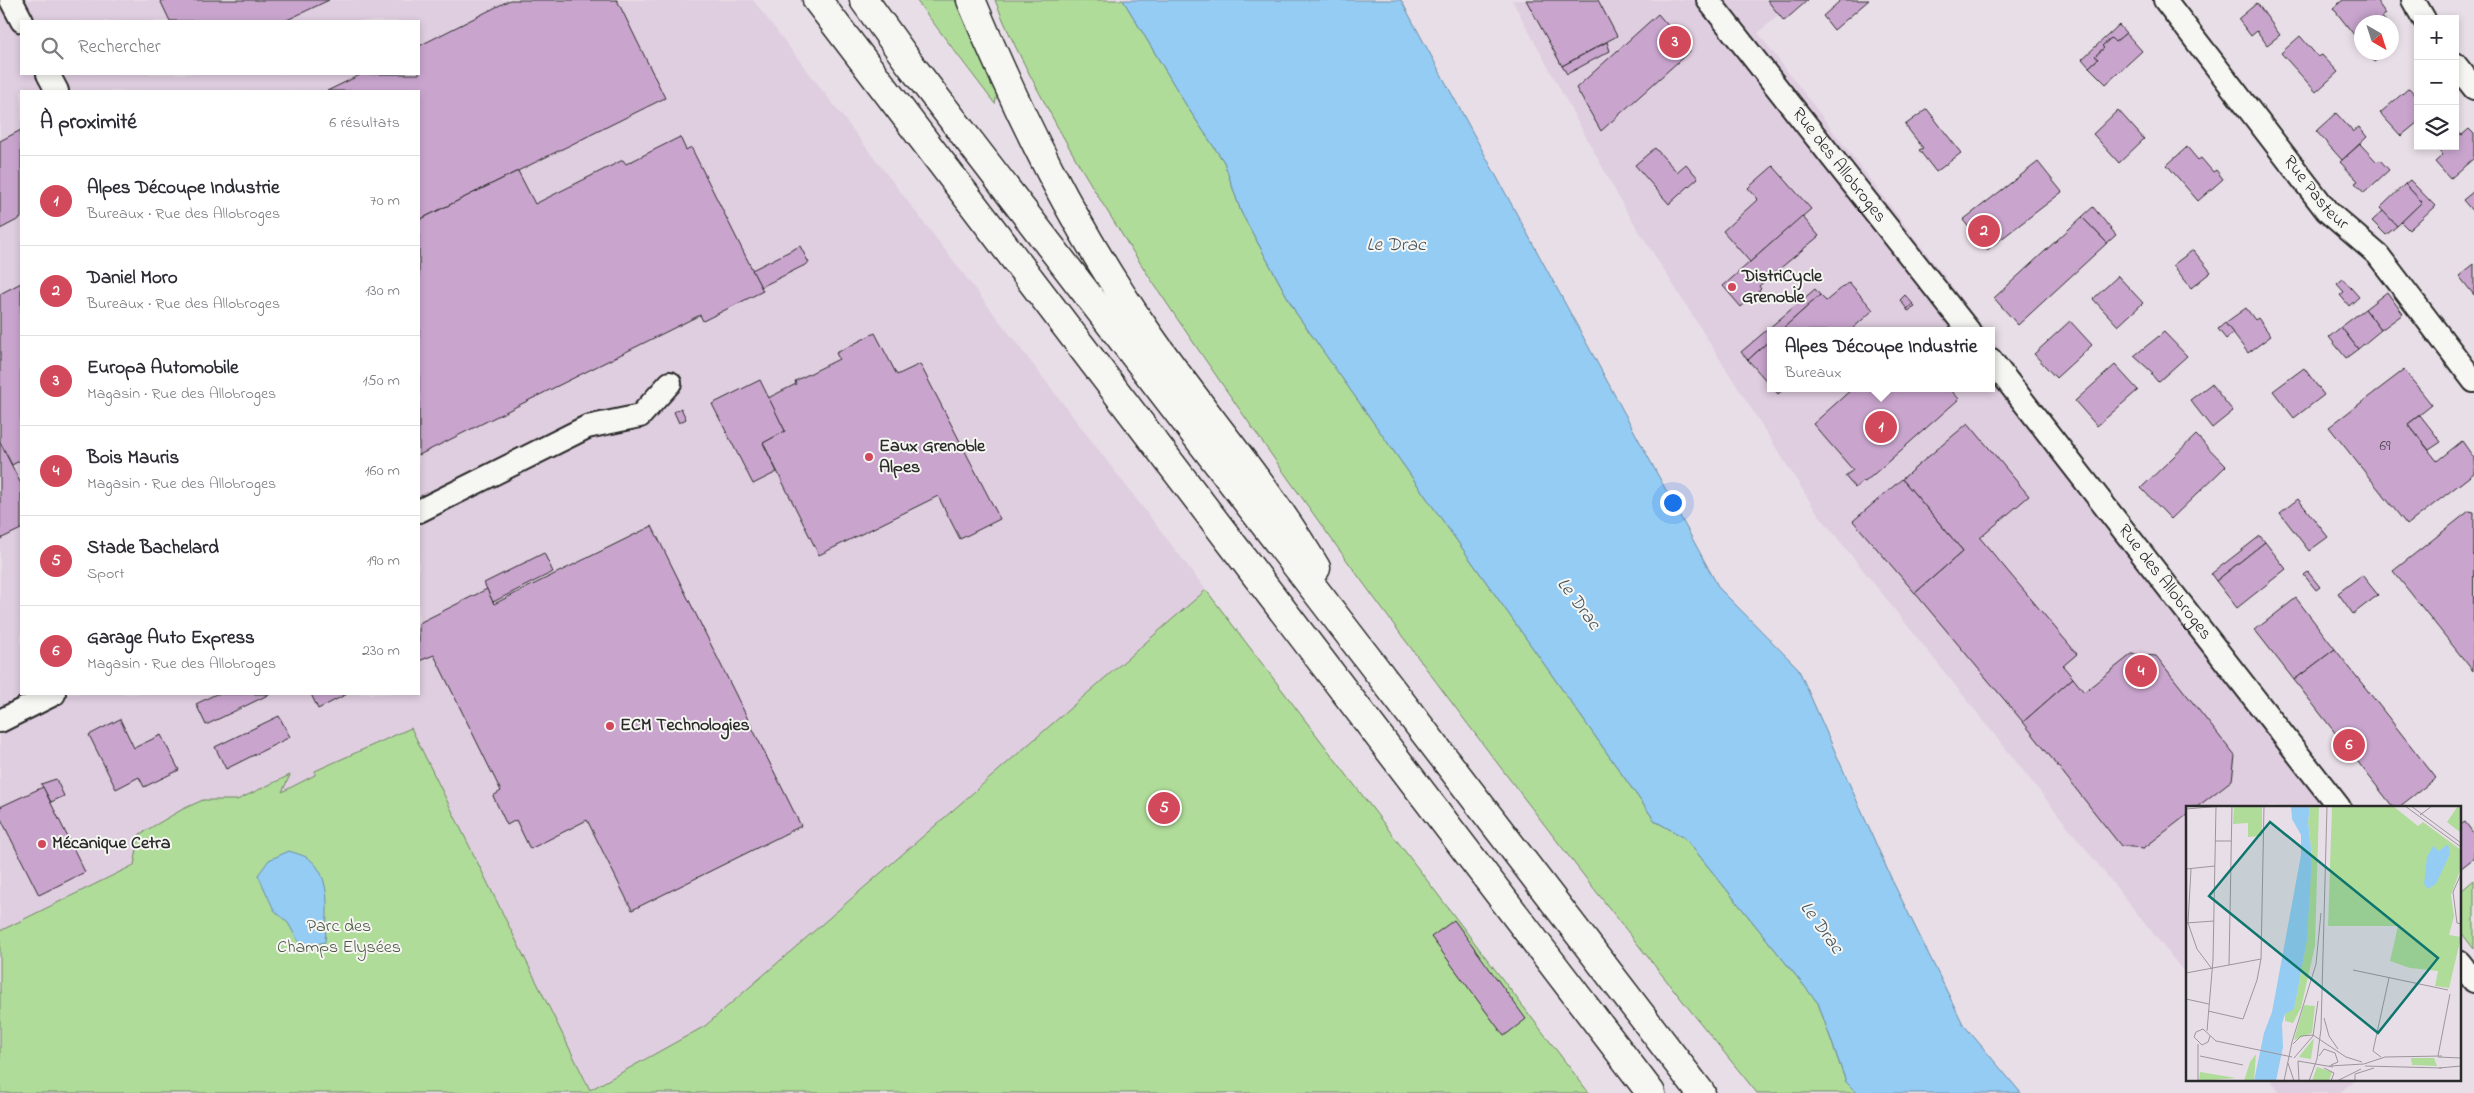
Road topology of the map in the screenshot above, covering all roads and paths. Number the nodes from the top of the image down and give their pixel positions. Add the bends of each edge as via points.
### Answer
1 (11, 0) edge
2 (817, 0) edge
3 (864, 0) edge
4 (971, 0) edge
5 (1708, 0) edge
6 (2165, 0) edge
7 (2413, 0) edge
8 (2422, 15) edge
9 (21, 20) edge
10 (2459, 69) edge
11 (49, 75) edge
12 (2474, 88) edge
13 (56, 90) edge
14 (1966, 327) edge
15 (1995, 365) edge
16 (2474, 381) edge
17 (670, 383) dead end
18 (420, 510) edge
19 (1367, 655) junction
20 (52, 695) edge
21 (0, 721) edge
22 (2338, 806) edge
23 (2462, 966) edge
24 (2474, 981) edge
25 (1651, 1093) edge
26 (1700, 1093) edge

1 - 9 street
2 - 25 highway
3 - 19 highway via 1266,528
4 - 19 highway via 1019,111 1076,220 1146,331 1288,521
5 - 14 street, Rue des Allobroges
6 - 16 street, Rue Pasteur via 2328,211 2378,255
7 - 8 street
10 - 12 street
11 - 13 street
15 - 22 street, Rue des Allobroges
17 - 18 street via 640,416 587,427
19 - 26 highway
20 - 21 street
23 - 24 street

